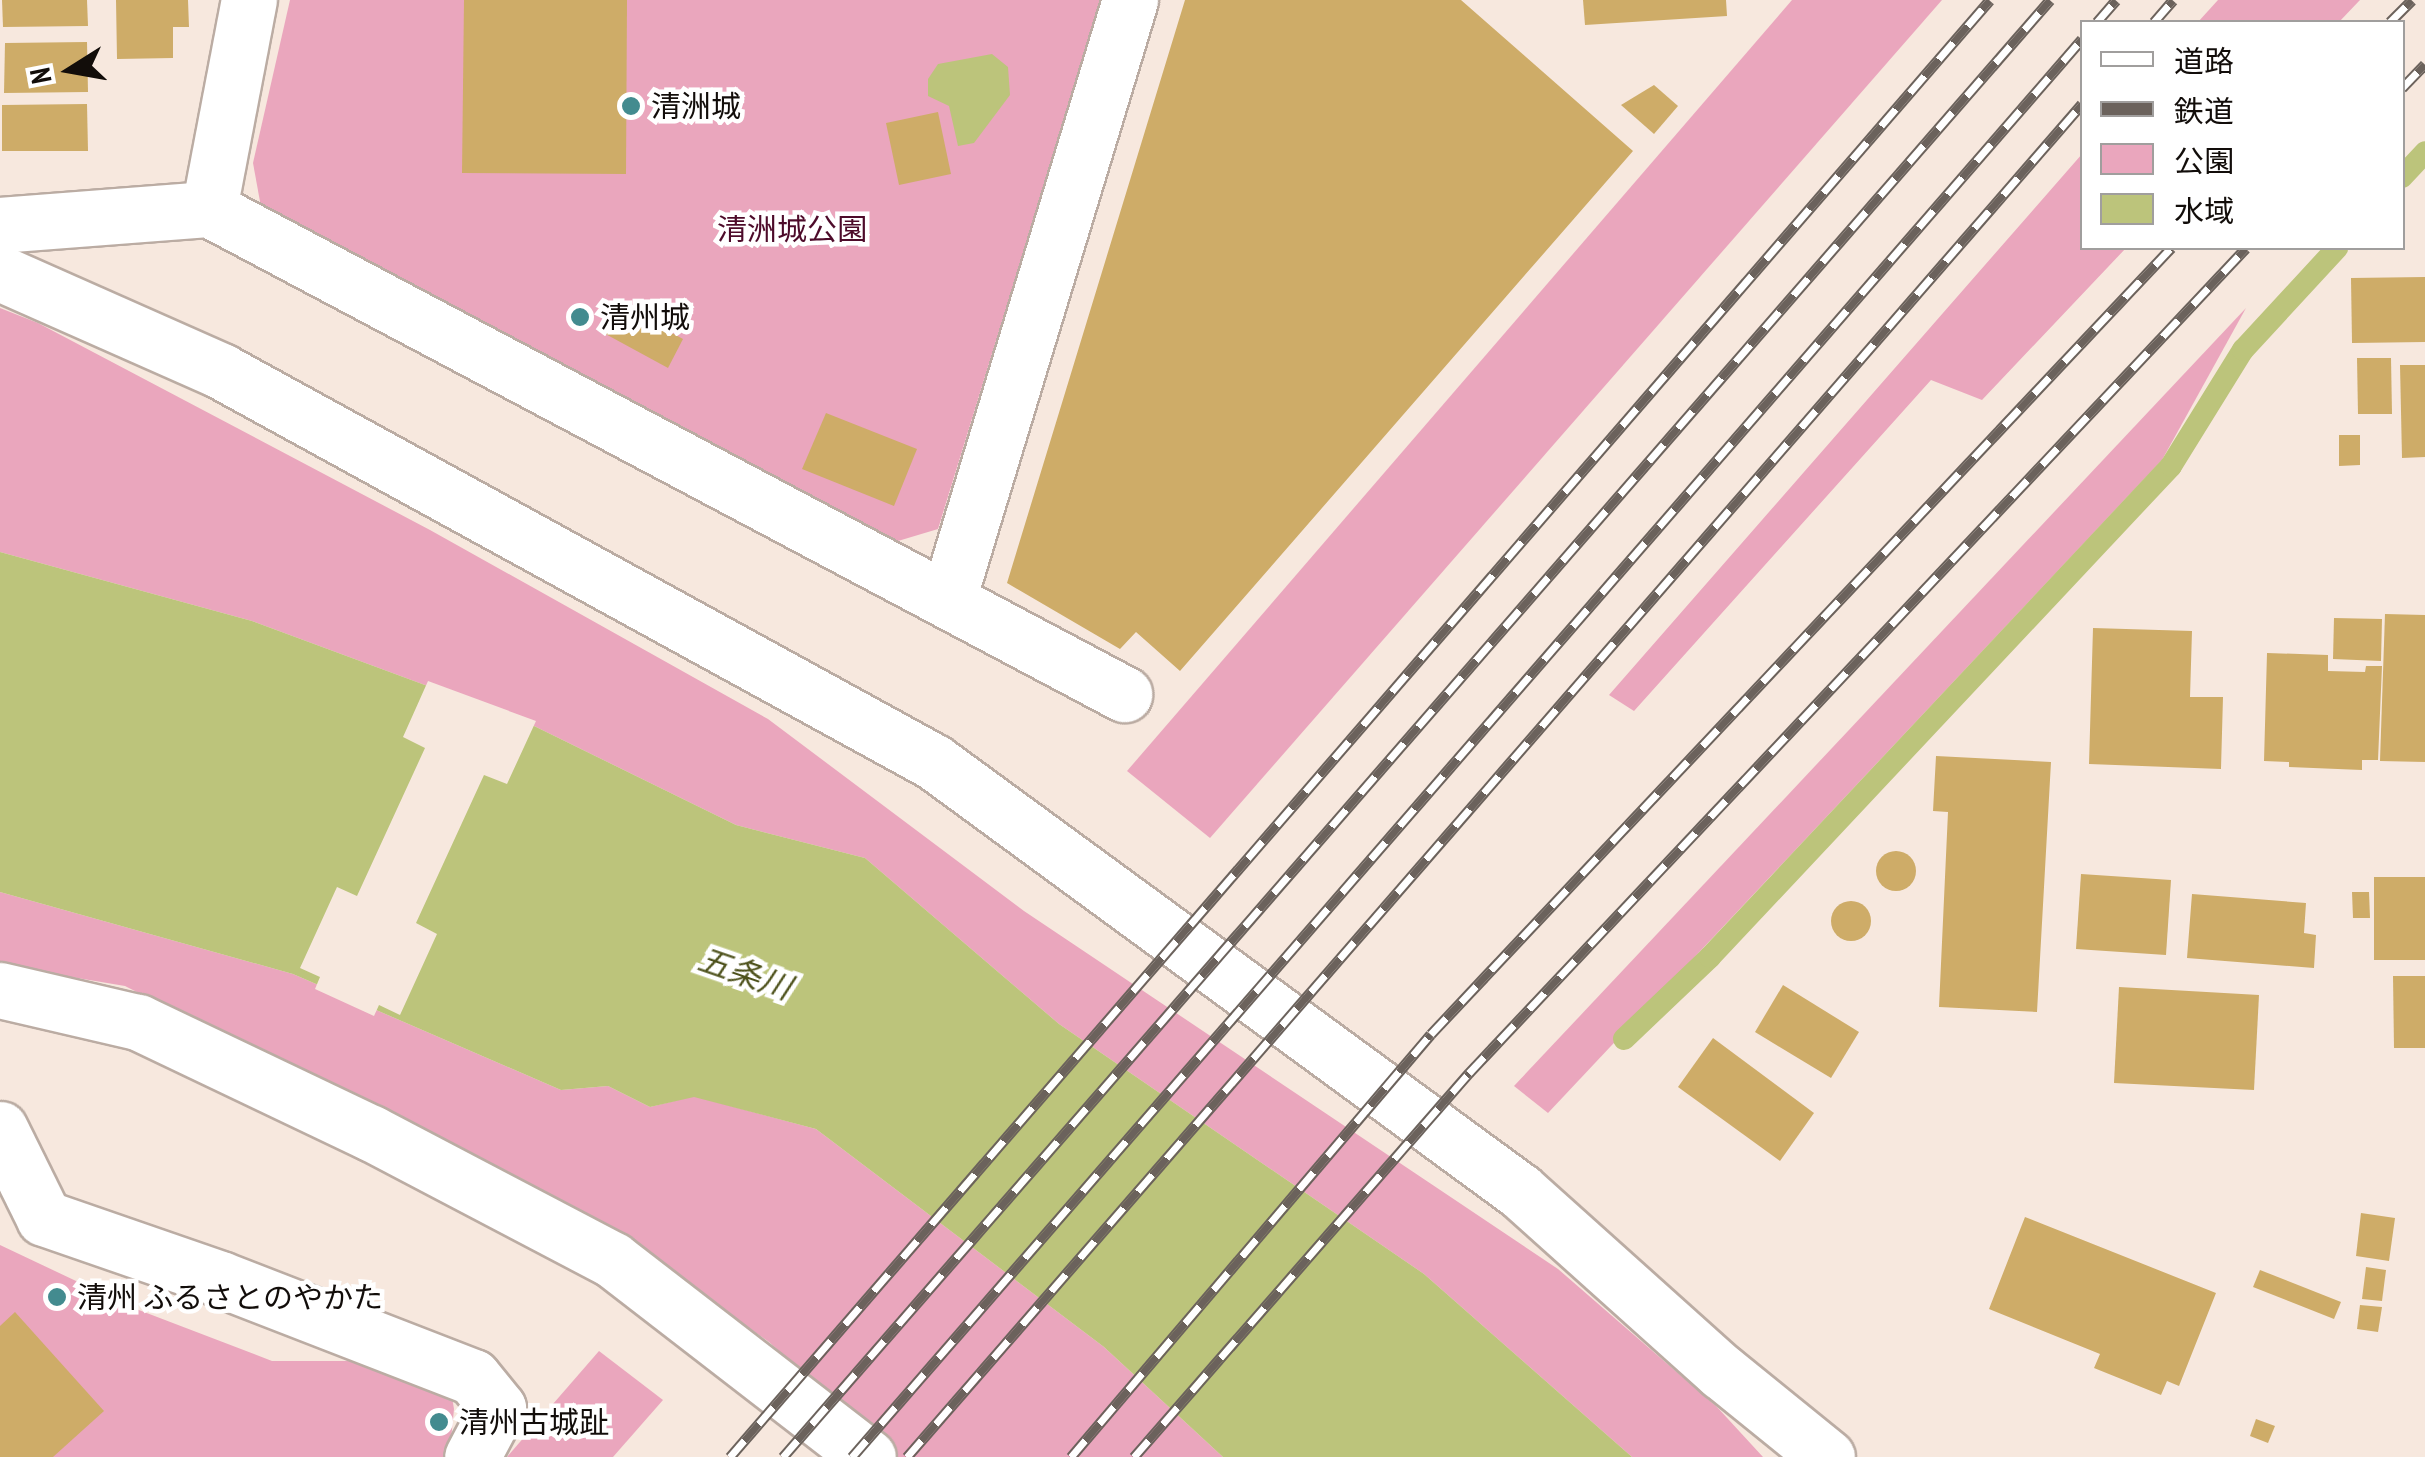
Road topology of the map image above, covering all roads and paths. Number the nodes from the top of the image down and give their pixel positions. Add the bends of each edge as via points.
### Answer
1 (249, 0) edge
2 (1130, 0) edge
3 (208, 209) junction
4 (0, 225) edge
5 (0, 273) edge
6 (948, 599) junction
7 (1124, 694) dead end
8 (0, 990) edge
9 (0, 1129) edge
10 (472, 1457) edge
11 (868, 1457) edge
12 (1827, 1457) edge

1 - 3 street
2 - 6 street
3 - 4 street
3 - 6 street
5 - 12 street via 237,380 934,762 1520,1191
6 - 7 street
8 - 11 street via 138,1022 371,1133 613,1260
9 - 10 street via 44,1218 474,1377 498,1408

